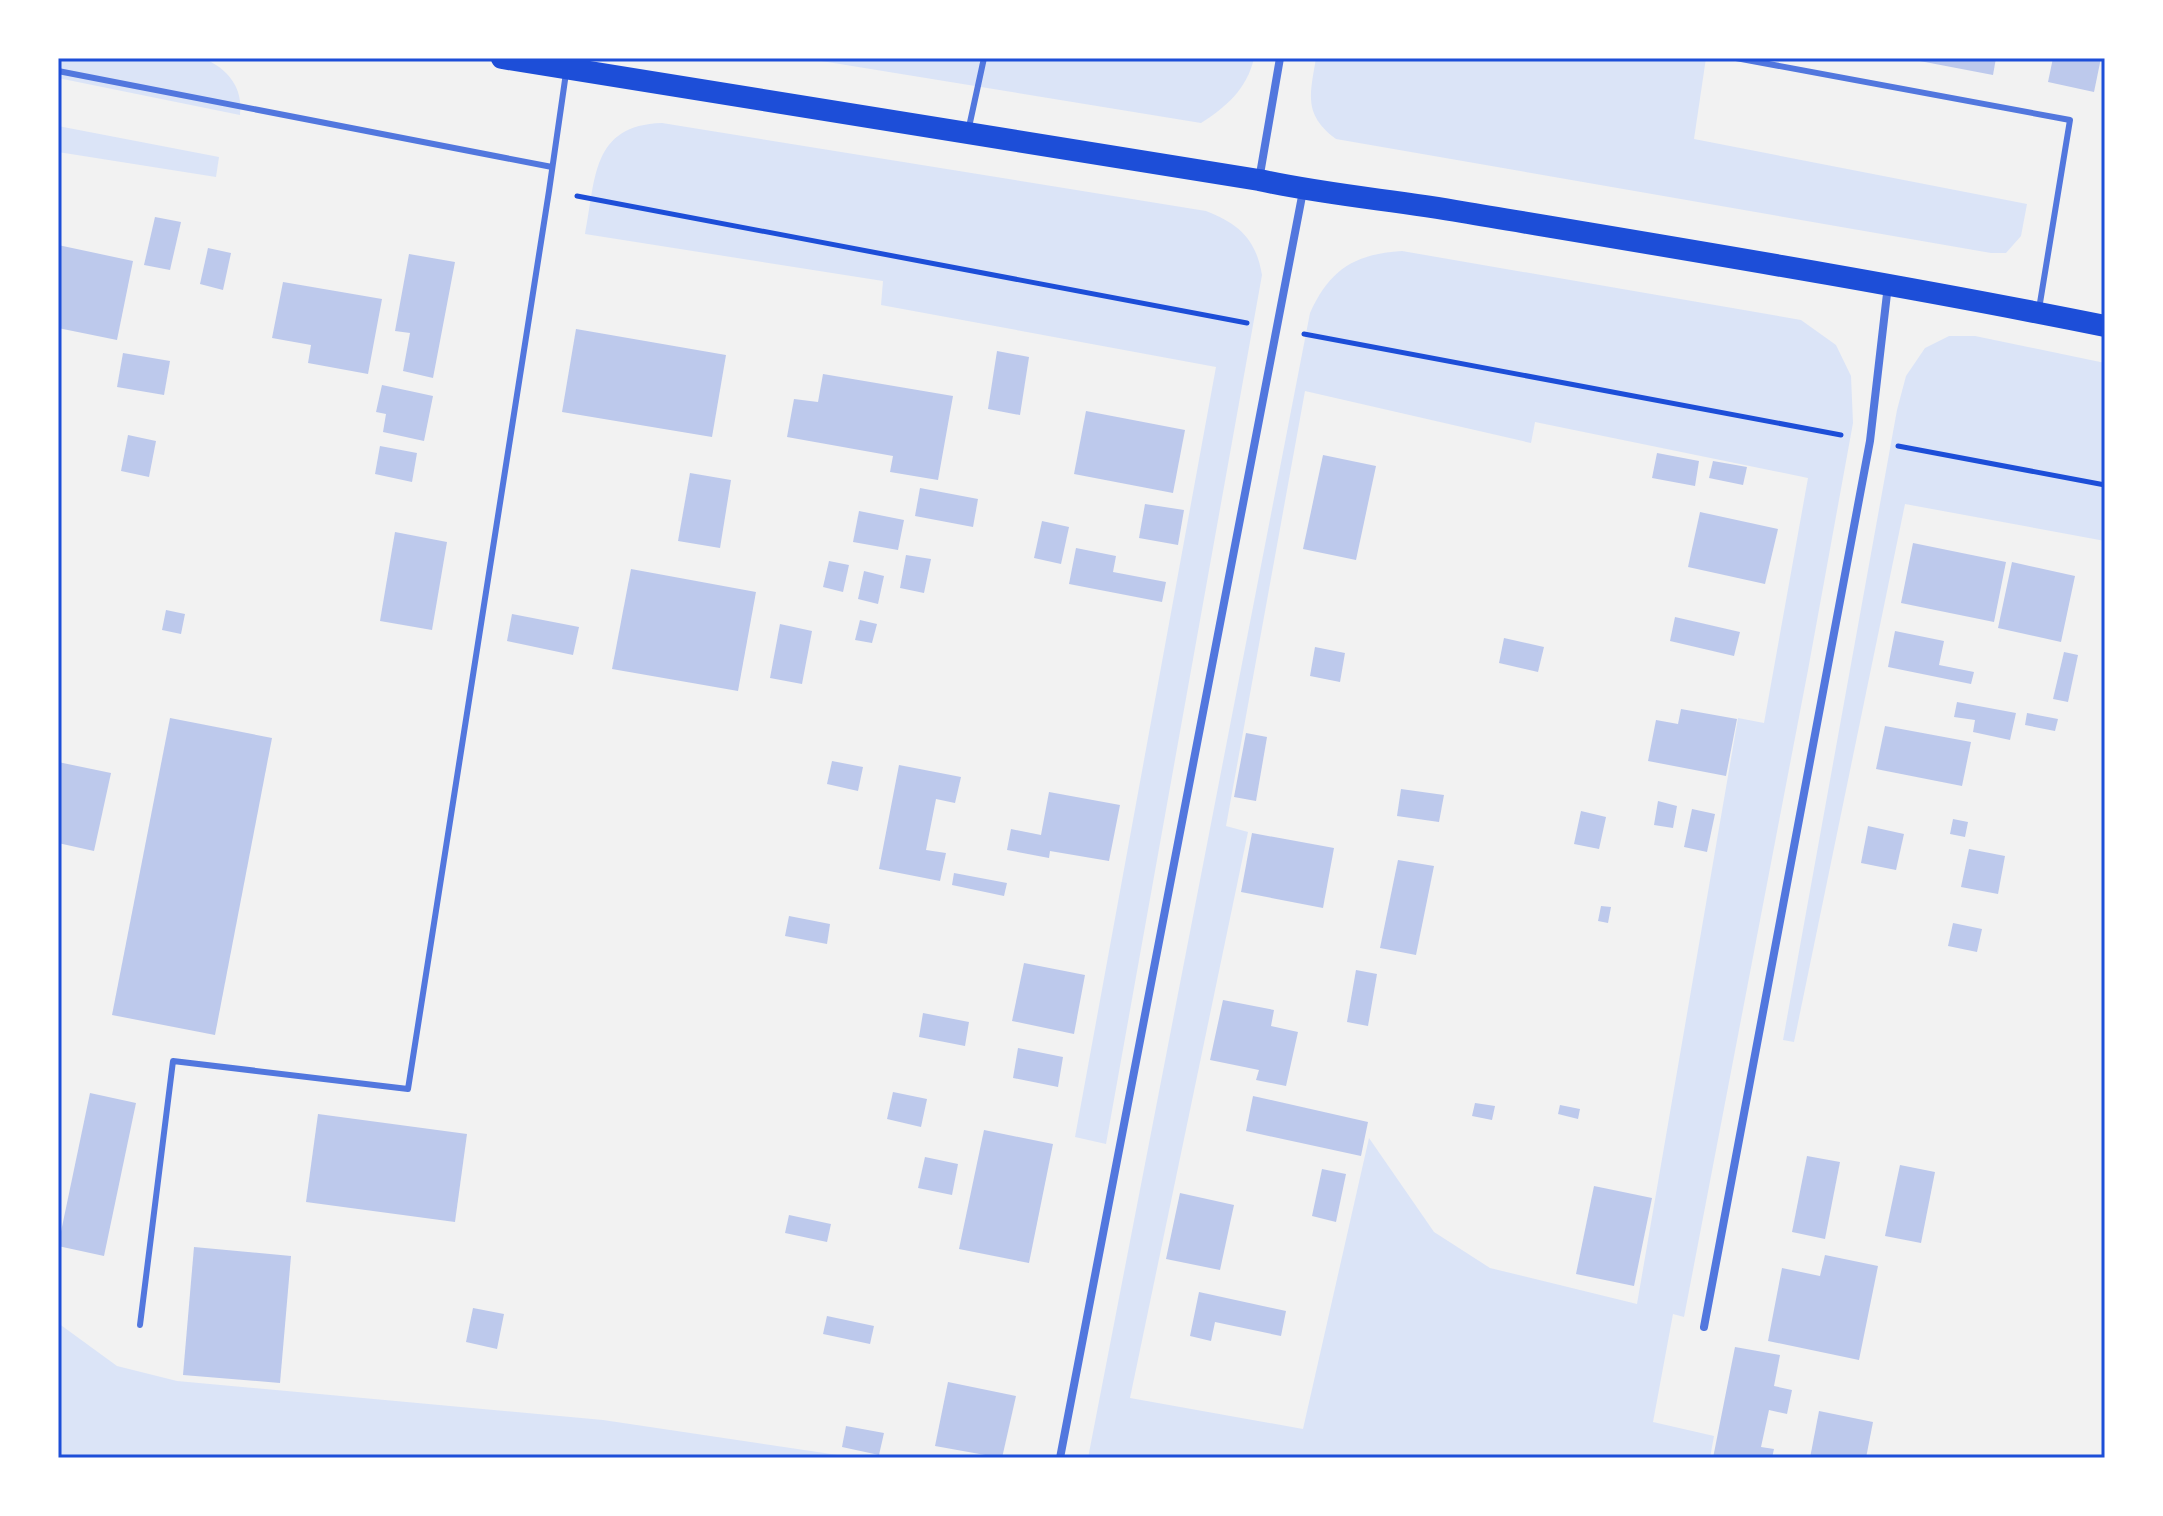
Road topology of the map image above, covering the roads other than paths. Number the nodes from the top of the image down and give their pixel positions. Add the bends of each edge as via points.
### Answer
1 (502, 58) edge
2 (984, 58) edge
3 (1280, 58) edge
4 (1736, 58) edge
5 (566, 69) junction
6 (58, 71) edge
7 (968, 134) junction
8 (552, 167) junction
9 (1259, 180) junction
10 (1303, 190) junction
11 (1888, 285) junction
12 (2039, 312) junction
13 (2105, 326) edge
14 (140, 1325) dead end
15 (1704, 1327) dead end
16 (1060, 1458) edge

1 - 5 highway
2 - 7 lane
3 - 9 street
4 - 12 lane via 2070,120
5 - 7 highway
5 - 8 lane
6 - 8 lane
7 - 9 highway
8 - 14 lane via 408,1089 173,1061
9 - 10 highway
10 - 11 highway
10 - 16 street
11 - 12 highway
11 - 15 street via 1870,441
12 - 13 highway

